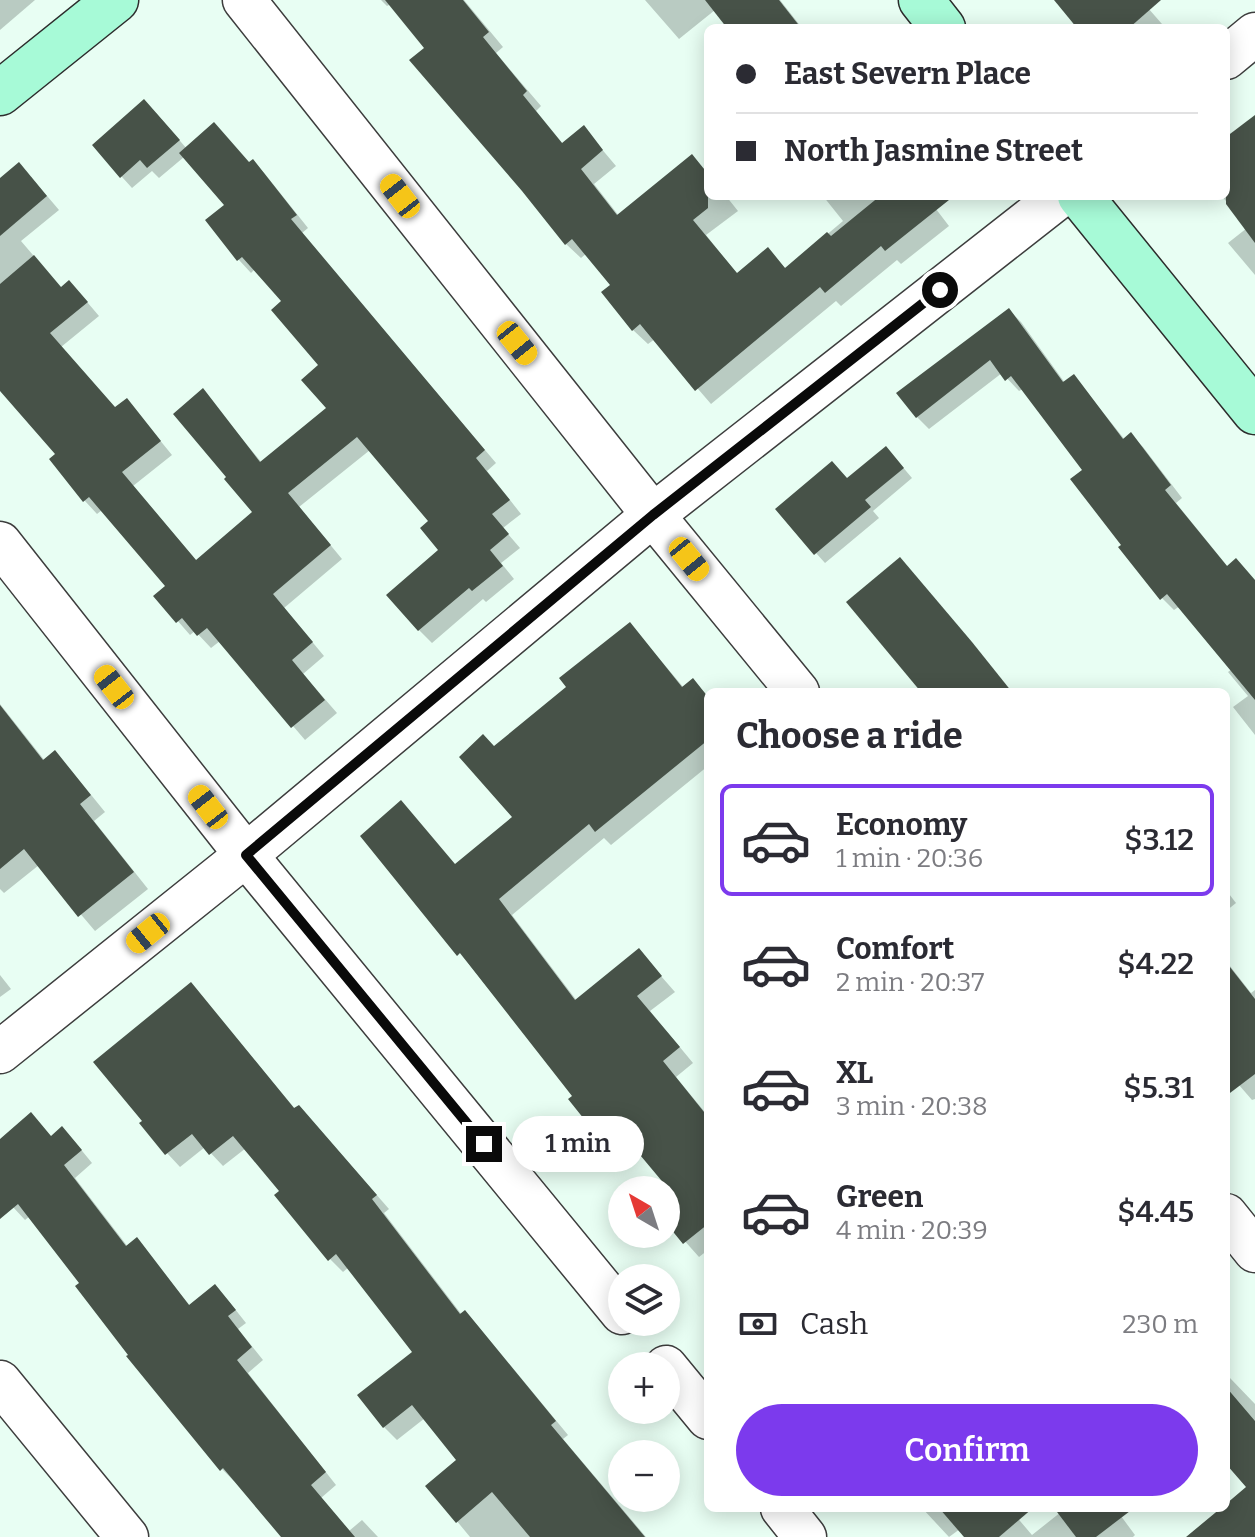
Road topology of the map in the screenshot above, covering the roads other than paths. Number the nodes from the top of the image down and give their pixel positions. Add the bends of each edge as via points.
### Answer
1 (116, 0) edge
2 (244, 0) edge
3 (921, 0) edge
4 (940, 24) edge
5 (1255, 34) edge
6 (1230, 55) edge
7 (0, 93) edge
8 (1055, 200) edge
9 (1083, 200) edge
10 (1255, 412) edge
11 (653, 515) junction
12 (0, 543) edge
13 (795, 688) edge
14 (246, 855) junction
15 (0, 1052) edge
16 (1230, 1220) edge
17 (1255, 1251) edge
18 (608, 1296) edge
19 (641, 1336) edge
20 (654, 1352) edge
21 (0, 1382) edge
22 (680, 1383) edge
23 (704, 1413) edge
24 (785, 1512) edge
25 (127, 1537) edge
26 (805, 1537) edge

1 - 7 street
2 - 11 street
3 - 4 street
5 - 6 street
8 - 11 street
9 - 10 street
11 - 13 street
11 - 14 street
12 - 14 street
14 - 15 street
14 - 18 street
16 - 17 street
19 - 20 street
21 - 25 street
22 - 23 street
24 - 26 street

